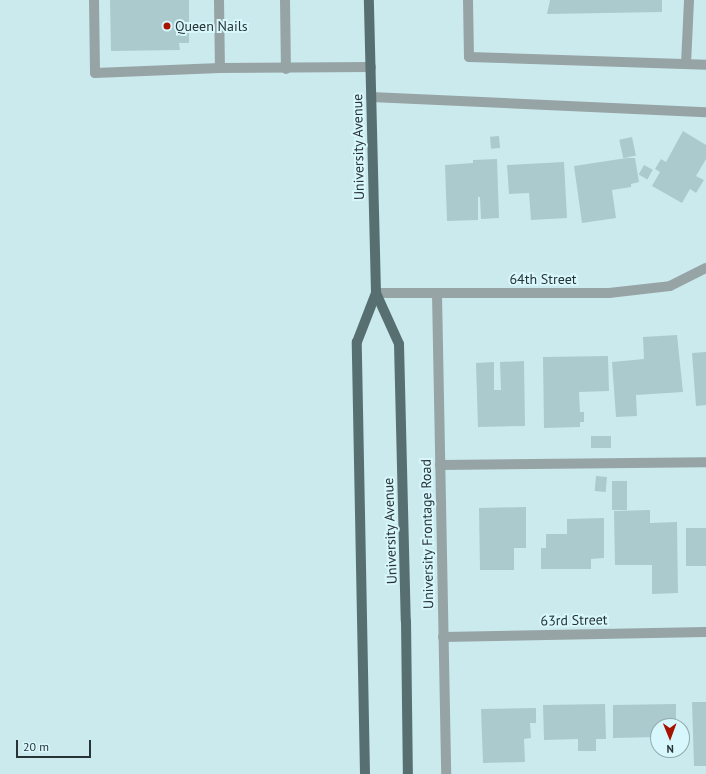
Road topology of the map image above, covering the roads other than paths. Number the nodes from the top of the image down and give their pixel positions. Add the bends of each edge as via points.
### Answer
1 (94, 0) edge
2 (219, 0) edge
3 (285, 0) edge
4 (370, 0) edge
5 (468, 0) edge
6 (689, 0) edge
7 (686, 64) junction
8 (706, 65) edge
9 (371, 67) junction
10 (220, 68) junction
11 (286, 68) junction
12 (371, 97) junction
13 (706, 112) edge
14 (706, 268) edge
15 (376, 293) junction
16 (437, 294) junction
17 (706, 462) edge
18 (440, 465) junction
19 (706, 632) edge
20 (443, 637) junction
21 (365, 774) edge
22 (408, 774) edge
23 (446, 774) edge

1 - 10 street via 95,73
2 - 10 street
3 - 11 street
4 - 9 main road, University Avenue
5 - 7 street via 469,57
6 - 7 street
7 - 8 street
9 - 11 street
9 - 12 main road, University Avenue
10 - 11 street
12 - 13 street
12 - 15 main road, University Avenue
14 - 16 street, 64th Street via 670,286 609,293
15 - 16 street, 64th Street
15 - 21 main road, University Avenue via 357,342
15 - 22 main road, University Avenue via 399,344
16 - 18 street, University Frontage Road
17 - 18 street
18 - 20 street, University Frontage Road
19 - 20 street, 63rd Street
20 - 23 street, University Frontage Road

